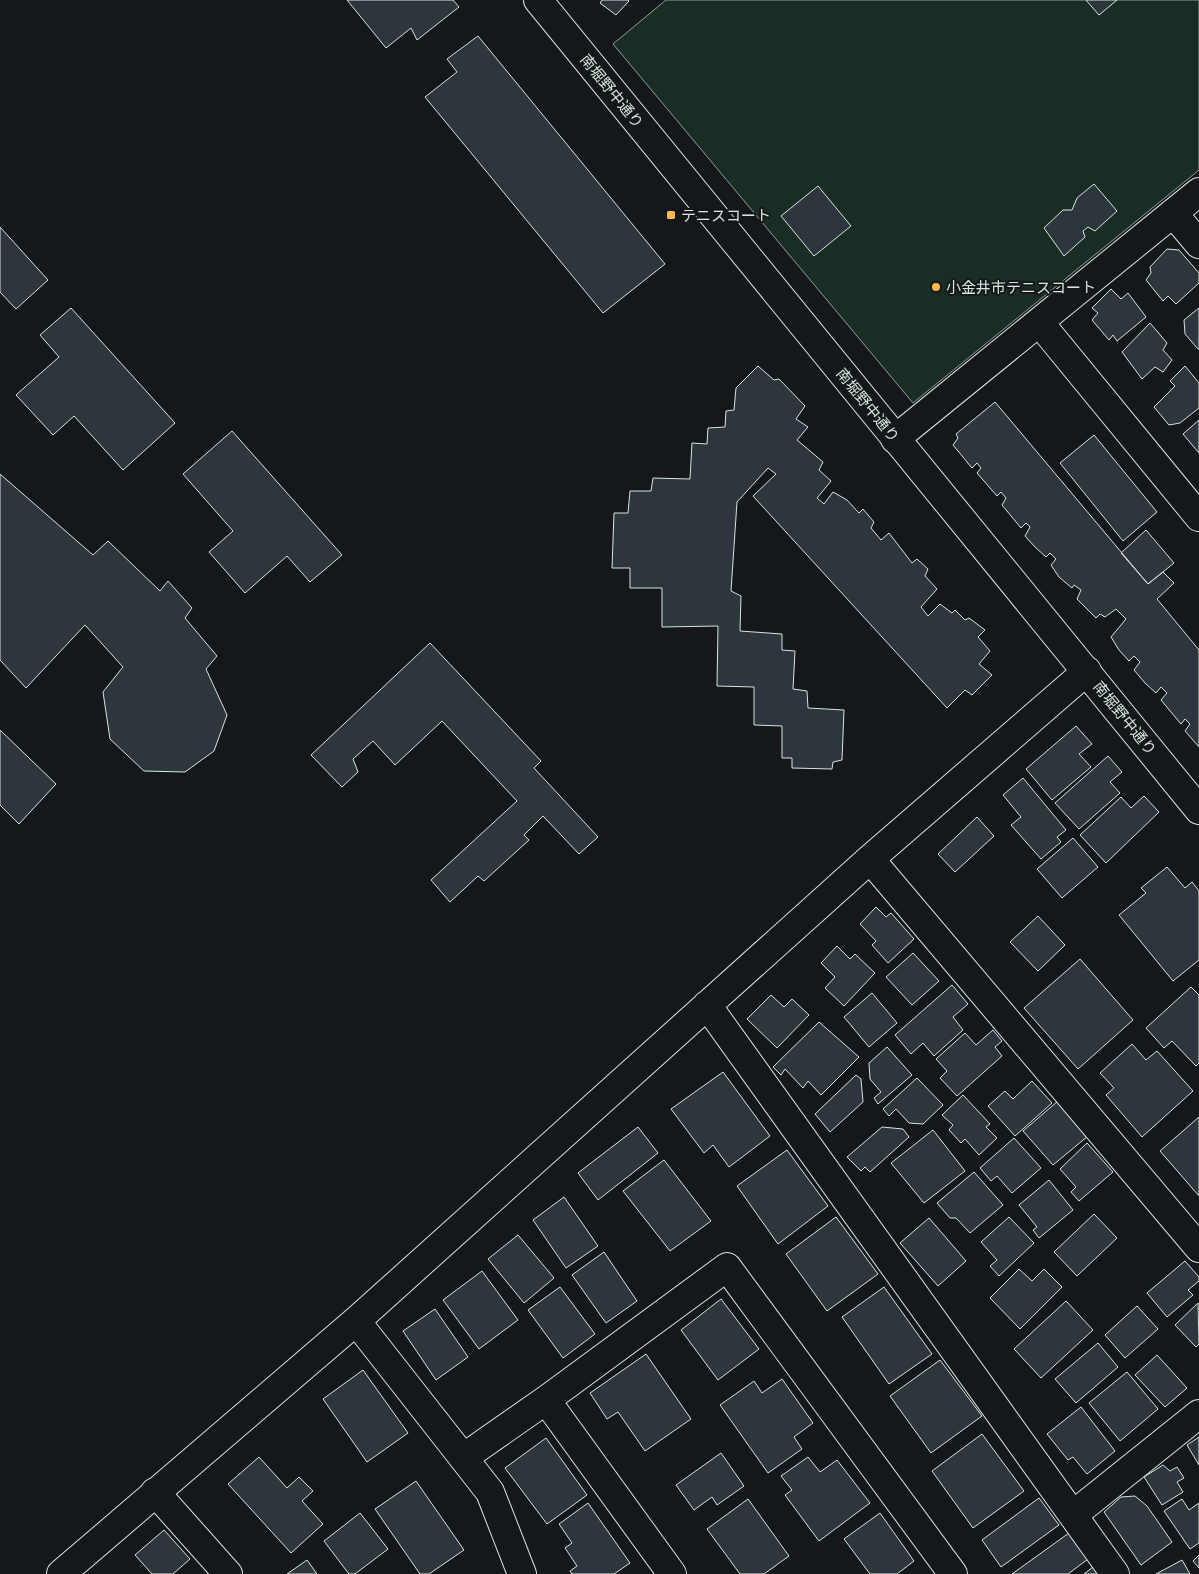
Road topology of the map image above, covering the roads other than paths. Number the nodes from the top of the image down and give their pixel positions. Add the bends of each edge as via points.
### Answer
1 (538, 0) edge
2 (1199, 192) edge
3 (1173, 213) junction
4 (1199, 244) edge
5 (1038, 322) junction
6 (895, 439) junction
7 (1199, 517) edge
8 (1087, 671) junction
9 (1199, 810) edge
10 (870, 858) junction
11 (707, 1005) junction
12 (1199, 1248) edge
13 (356, 1321) junction
14 (546, 1400) junction
15 (1199, 1414) edge
16 (463, 1458) junction
17 (156, 1492) junction
18 (1073, 1515) junction
19 (61, 1574) edge
20 (228, 1574) edge
21 (522, 1574) edge
22 (672, 1574) edge
23 (953, 1574) edge
24 (1115, 1574) edge

1 - 6 street, 南堀野中通り
2 - 3 street
3 - 4 street
3 - 5 street
5 - 6 street
5 - 7 street
6 - 8 street, 南堀野中通り
8 - 9 street, 南堀野中通り
8 - 10 street
10 - 11 street
10 - 12 street
11 - 13 street
11 - 18 street
13 - 16 street
13 - 17 street
14 - 16 street
14 - 22 street
14 - 23 street via 727,1266
15 - 18 street
16 - 21 street via 490,1492
17 - 19 street
17 - 20 street
18 - 24 street

